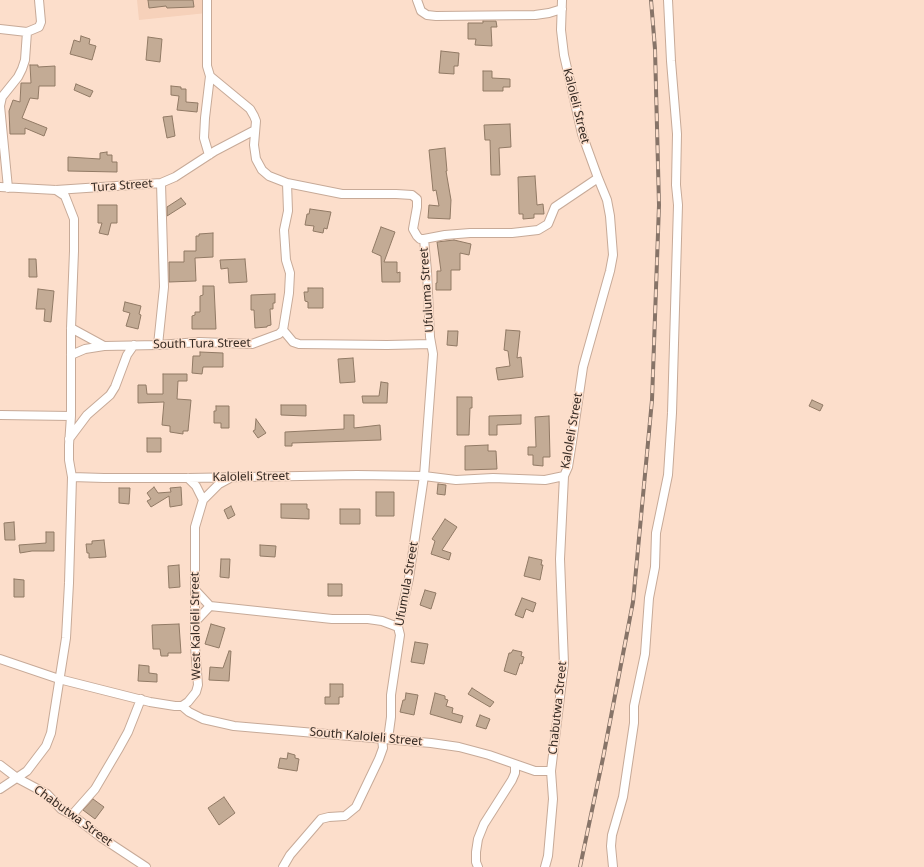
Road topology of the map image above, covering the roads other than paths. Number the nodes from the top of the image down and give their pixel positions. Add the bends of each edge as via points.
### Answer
1 (39, 0) edge
2 (207, 0) edge
3 (417, 0) edge
4 (562, 0) edge
5 (668, 0) edge
6 (562, 9) junction
7 (0, 29) edge
8 (27, 32) junction
9 (210, 76) junction
10 (0, 106) edge
11 (255, 130) junction
12 (209, 155) junction
13 (598, 178) junction
14 (161, 183) junction
15 (287, 183) junction
16 (4, 188) edge
17 (56, 190) junction
18 (424, 240) junction
19 (71, 328) junction
20 (283, 330) junction
21 (431, 344) junction
22 (134, 345) junction
23 (158, 345) junction
24 (104, 346) junction
25 (71, 355) junction
26 (0, 415) edge
27 (71, 416) junction
28 (69, 439) junction
29 (424, 476) junction
30 (564, 476) junction
31 (72, 477) junction
32 (231, 477) junction
33 (188, 478) junction
34 (203, 500) junction
35 (196, 591) junction
36 (210, 606) junction
37 (195, 622) junction
38 (398, 627) junction
39 (0, 659) edge
40 (60, 679) junction
41 (141, 699) junction
42 (182, 706) junction
43 (385, 738) junction
44 (0, 765) edge
45 (515, 765) junction
46 (551, 771) junction
47 (17, 778) junction
48 (0, 789) edge
49 (72, 815) junction
50 (146, 867) edge
51 (283, 867) edge
52 (478, 867) edge
53 (545, 867) edge
54 (613, 867) edge

1 - 8 street via 40,26
2 - 9 street via 206,50
3 - 6 street via 421,11 426,15 436,16 535,15
4 - 6 street, Kaloleli Street
5 - 54 street via 677,134 678,205 672,413 668,475 656,533 655,567 649,598 645,654 634,706 634,723 623,797 612,840
6 - 13 street, Kaloleli Street via 561,30 571,90 582,134
7 - 8 street
8 - 10 street via 22,69 2,96
9 - 11 street, Ufuluma Street via 250,109 256,121
9 - 12 street via 204,138
10 - 16 street
11 - 12 street, Tura Street
11 - 15 street, Ufuluma Street via 256,159 262,170 273,178
12 - 14 street, Tura Street
13 - 18 street via 555,207 548,224 538,230 470,233
13 - 30 street, Kaloleli Street via 608,205 613,255 584,362 569,462
14 - 17 street, Tura Street
14 - 23 street via 164,287
15 - 18 street, Ufuluma Street via 342,194 415,196 417,202 413,228 417,236
15 - 20 street via 288,211 284,230 286,260 290,273
16 - 17 street, Tura Street
17 - 19 street via 65,196 74,219
18 - 21 street, Ufuluma Street
19 - 24 street, South Tura Street
19 - 25 street
20 - 21 street via 292,342 299,344
20 - 23 street, South Tura Street via 252,344 199,342
21 - 29 street, Ufuluma Street via 433,354
22 - 23 street, South Tura Street
22 - 24 street, South Tura Street
22 - 28 street via 110,395 87,416
24 - 25 street via 85,349
25 - 27 street
26 - 27 street
27 - 28 street
28 - 31 street
29 - 30 street, Kaloleli Street via 456,480 545,480
29 - 32 street, Kaloleli Street
29 - 38 street, Ufumula Street via 409,578
30 - 46 street, Chabutwa Street via 560,559 564,664
31 - 33 street, Kaloleli Street
31 - 40 street via 66,638
32 - 33 street, Kaloleli Street
32 - 34 street via 219,484
33 - 34 street via 196,486
34 - 35 street, West Kaloleli Street via 195,527
35 - 36 street
35 - 37 street, West Kaloleli Street
36 - 37 street
36 - 38 street via 313,617 368,619
37 - 42 street, West Kaloleli Street via 194,646 198,685 196,692
38 - 43 street, Ufumula Street via 400,635 391,695 391,717
39 - 40 street
40 - 41 street
40 - 47 street via 51,733 46,746 32,765
41 - 42 street
41 - 49 street via 128,732 95,789
42 - 43 street, South Kaloleli Street via 203,719 234,726
43 - 45 street, South Kaloleli Street via 459,747
43 - 51 street, Ufumula Street via 379,759 356,807 344,816 321,819
44 - 47 street, Chabutwa Street
45 - 46 street, South Kaloleli Street
45 - 52 street via 512,780 484,824 478,839
46 - 53 street, Chabutwa Street via 553,799
47 - 48 street
47 - 49 street, Chabutwa Street via 47,794 62,810
49 - 50 street, Chabutwa Street

